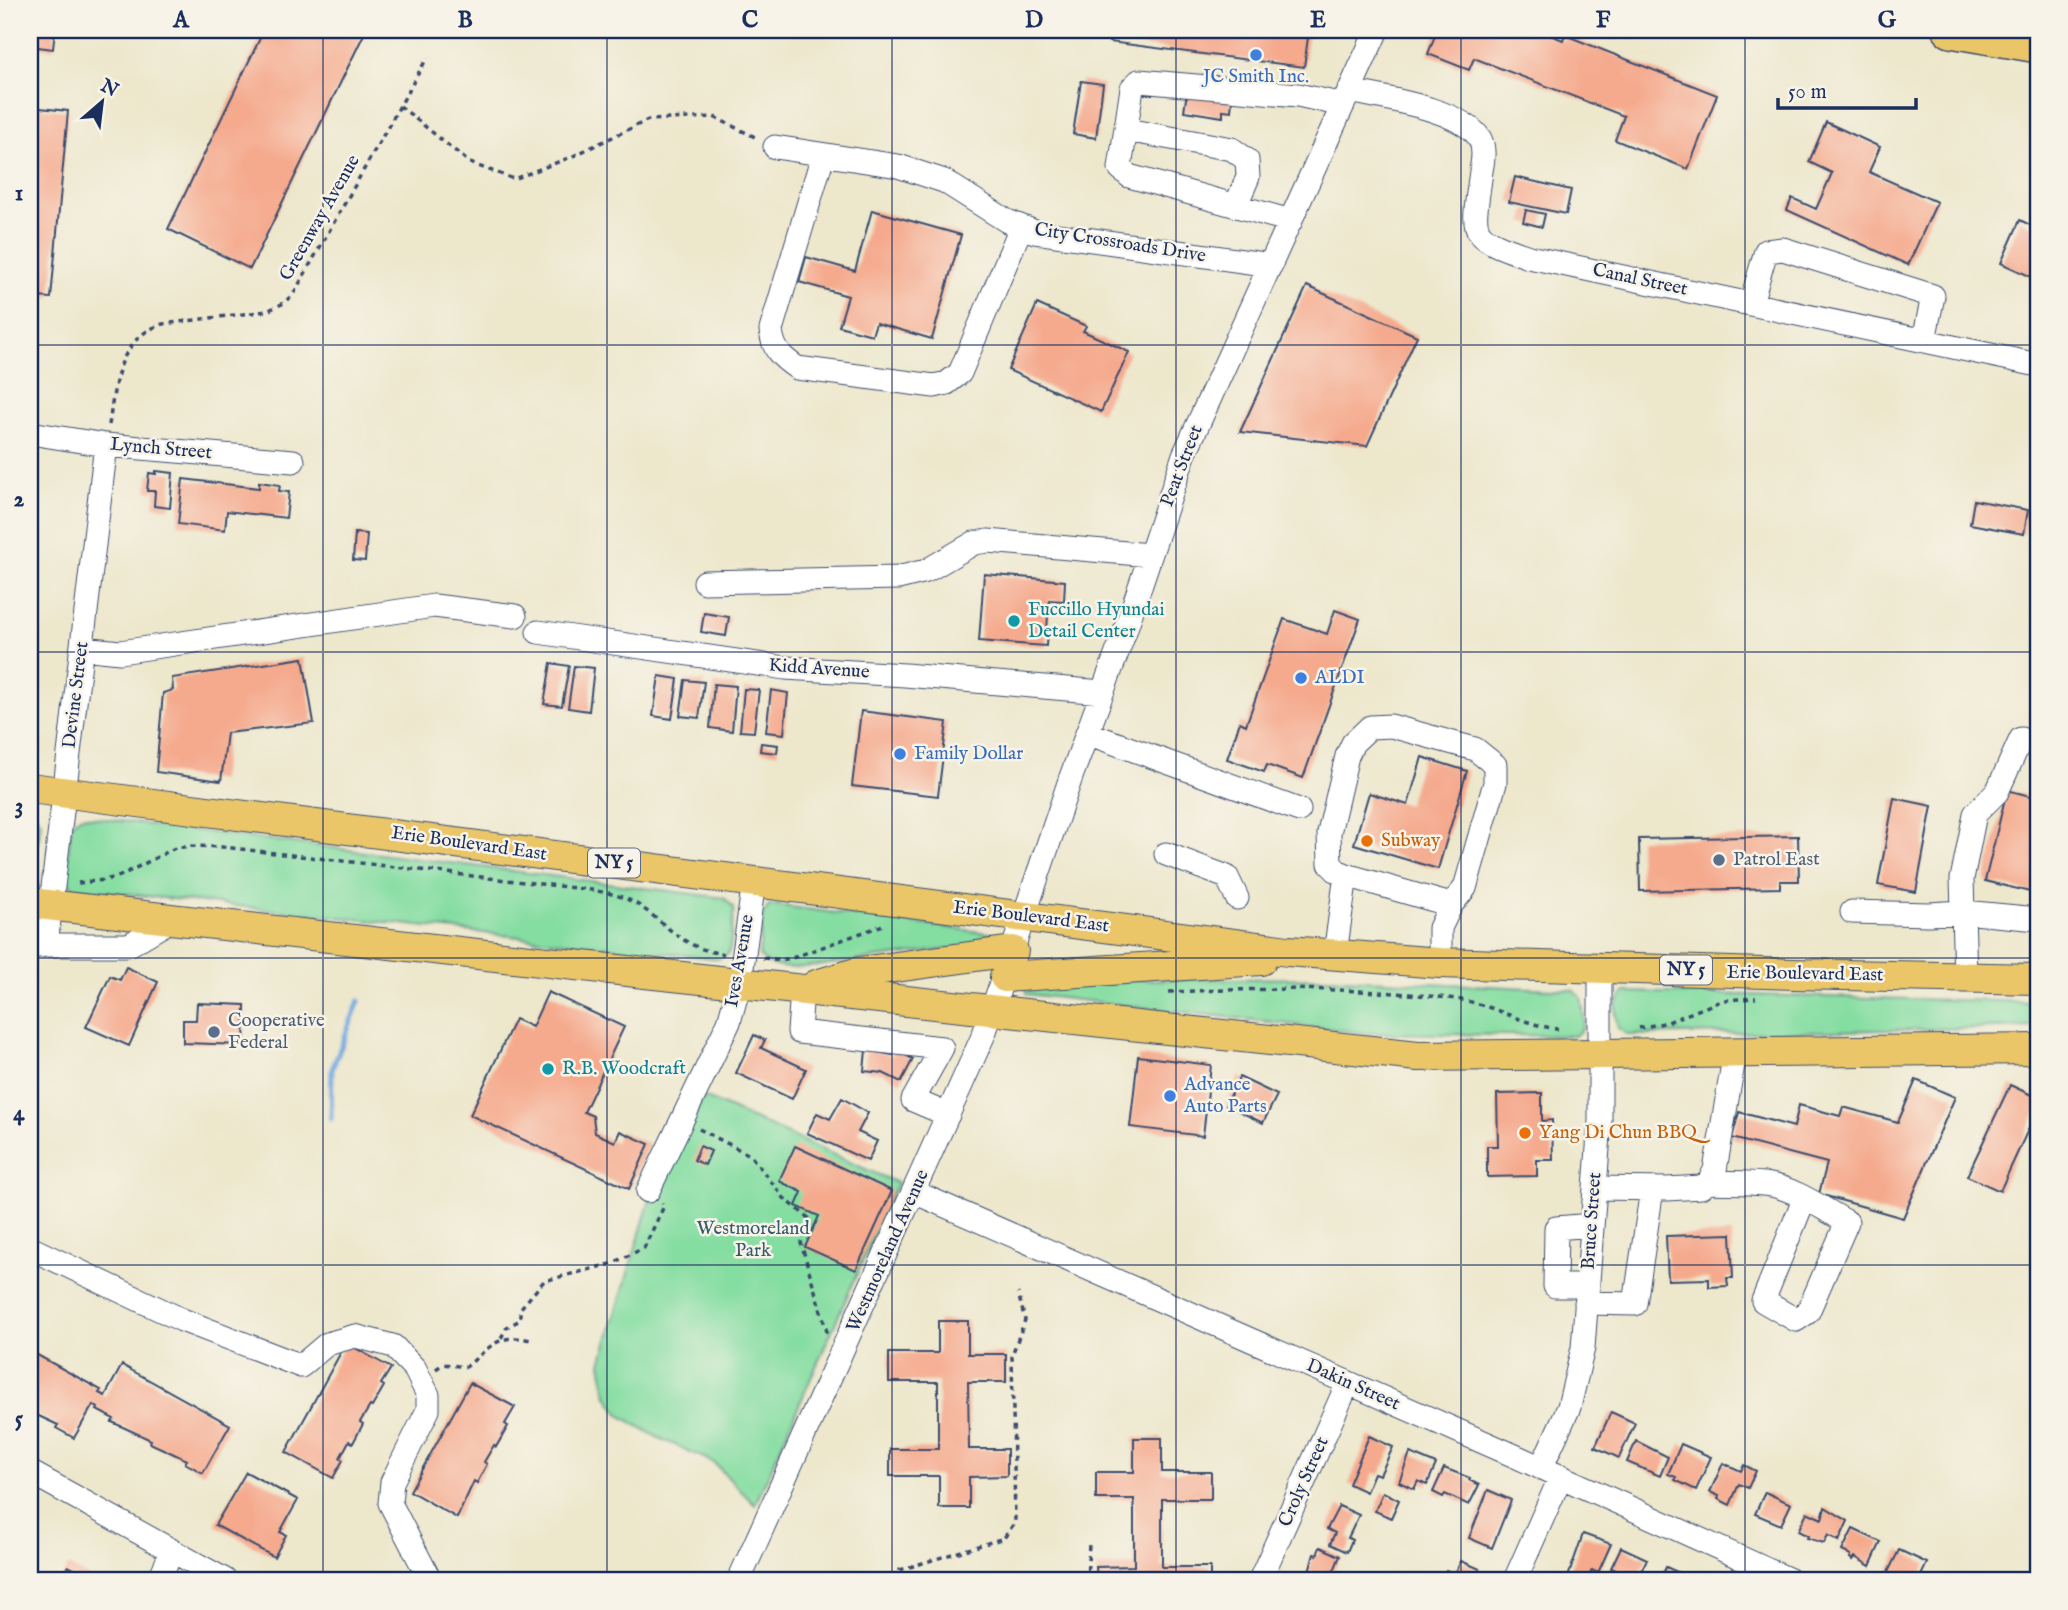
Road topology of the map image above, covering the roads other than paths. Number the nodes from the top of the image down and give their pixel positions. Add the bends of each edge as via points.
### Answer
1 (1377, 30) edge
2 (1951, 30) edge
3 (2038, 45) edge
4 (1347, 98) junction
5 (1126, 130) junction
6 (775, 147) road end
7 (823, 155) junction
8 (1236, 205) junction
9 (1291, 221) junction
10 (1021, 227) junction
11 (1271, 265) junction
12 (1751, 303) junction
13 (1924, 340) junction
14 (2038, 365) edge
15 (30, 433) edge
16 (106, 445) junction
17 (293, 461) dead end
18 (1150, 555) junction
19 (705, 582) dead end
20 (515, 615) dead end
21 (538, 632) dead end
22 (82, 648) junction
23 (1102, 692) junction
24 (1087, 733) junction
25 (2021, 739) dead end
26 (30, 788) edge
27 (65, 792) junction
28 (1298, 810) dead end
29 (1166, 854) dead end
30 (1346, 875) junction
31 (754, 881) junction
32 (1237, 898) dead end
33 (40, 905) edge
34 (1451, 905) junction
35 (1852, 912) dead end
36 (1964, 912) junction
37 (1024, 916) junction
38 (2038, 919) edge
39 (171, 920) junction
40 (38, 946) edge
41 (1335, 954) junction
42 (1440, 963) junction
43 (1009, 964) junction
44 (1600, 968) junction
45 (1965, 977) junction
46 (2038, 979) edge
47 (740, 982) junction
48 (802, 989) junction
49 (993, 1011) junction
50 (2038, 1049) edge
51 (1735, 1052) junction
52 (1600, 1055) junction
53 (948, 1115) junction
54 (1709, 1182) junction
55 (1595, 1188) junction
56 (1653, 1189) junction
57 (648, 1191) road end
58 (915, 1192) junction
59 (1804, 1199) junction
60 (1592, 1225) junction
61 (30, 1248) edge
62 (1587, 1295) junction
63 (1348, 1383) junction
64 (30, 1472) edge
65 (1551, 1472) junction
66 (172, 1551) junction
67 (1785, 1579) edge
68 (159, 1580) edge
69 (225, 1580) edge
70 (430, 1580) edge
71 (739, 1580) edge
72 (1260, 1580) edge
73 (1515, 1580) edge

1 - 4 street, Peat Street
2 - 3 highway
4 - 5 street, Canal Street via 1139,81 1132,88
4 - 9 street, Peat Street
4 - 12 street, Canal Street via 1425,107 1457,120 1479,138 1484,154 1475,222 1478,234 1492,244 1529,257
5 - 8 street via 1123,172
5 - 8 street via 1242,154 1248,177
6 - 7 street, City Crossroads Drive
7 - 10 street, City Crossroads Drive via 898,166 944,181
7 - 10 street via 771,330 772,346 797,368 934,386 947,383 960,373
8 - 9 street
9 - 11 street, Peat Street
10 - 11 street, City Crossroads Drive
11 - 18 street, Peat Street via 1184,455
12 - 13 street, Canal Street
12 - 13 street via 1766,251 1783,249 1933,296
13 - 14 street, Canal Street
15 - 16 street, Lynch Street
16 - 17 street, Lynch Street
16 - 22 street, Devine Street
18 - 19 street via 988,541 974,543 926,571 898,578
18 - 23 street, Peat Street
20 - 22 street via 434,607 120,652
21 - 23 street, Kidd Avenue via 785,668
22 - 27 street, Devine Street
23 - 24 street, Peat Street
24 - 28 street
24 - 37 street, Peat Street
25 - 36 street via 1997,792 1975,814 1962,879
26 - 27 main road, Erie Boulevard East / NY 5
27 - 31 main road, Erie Boulevard East / NY 5
27 - 33 street, Devine Street
29 - 32 street via 1227,877
30 - 34 street
30 - 34 street via 1330,864 1329,832 1353,743 1370,727 1391,726 1475,749 1495,765 1495,783 1465,888
30 - 41 street
31 - 37 main road, Erie Boulevard East / NY 5
31 - 47 street, Ives Avenue
33 - 39 main road
33 - 40 street, Devine Street
34 - 42 street via 1440,928
35 - 36 street
36 - 38 street
36 - 45 street
37 - 41 main road, Erie Boulevard East / NY 5
37 - 43 street, Westmoreland Avenue
39 - 40 street via 129,945
39 - 47 main road
41 - 42 main road, Erie Boulevard East / NY 5
41 - 43 main road
42 - 44 main road, Erie Boulevard East / NY 5
43 - 48 main road via 859,972
43 - 49 street, Westmoreland Avenue
44 - 45 main road, Erie Boulevard East / NY 5
44 - 52 street, Bruce Street
45 - 46 main road, Erie Boulevard East / NY 5
47 - 48 main road
47 - 57 street, Ives Avenue via 729,1022
48 - 49 main road
48 - 53 street via 799,1032 942,1048 913,1100
49 - 52 main road via 1418,1056
49 - 53 street, Westmoreland Avenue
50 - 51 main road
51 - 52 main road
51 - 54 street via 1715,1170
52 - 55 street, Bruce Street
53 - 58 street, Westmoreland Avenue
54 - 56 street via 1701,1187
54 - 59 street via 1772,1185
55 - 56 street
55 - 60 street, Bruce Street
56 - 62 street via 1635,1304
58 - 63 street, Dakin Street
58 - 71 street, Westmoreland Avenue
59 - 59 street via 1847,1222 1808,1312 1796,1320 1763,1301
60 - 62 street, Bruce Street
60 - 62 street via 1556,1228 1555,1286
61 - 70 street via 182,1320 301,1366 327,1344 355,1336 393,1346 415,1369 428,1395 428,1410 392,1482 390,1503
62 - 65 street, Bruce Street via 1583,1348
63 - 65 street, Dakin Street
63 - 72 street, Croly Street
64 - 66 street
65 - 67 street, Dakin Street
65 - 73 street, Bruce Street
66 - 68 street
66 - 69 street

